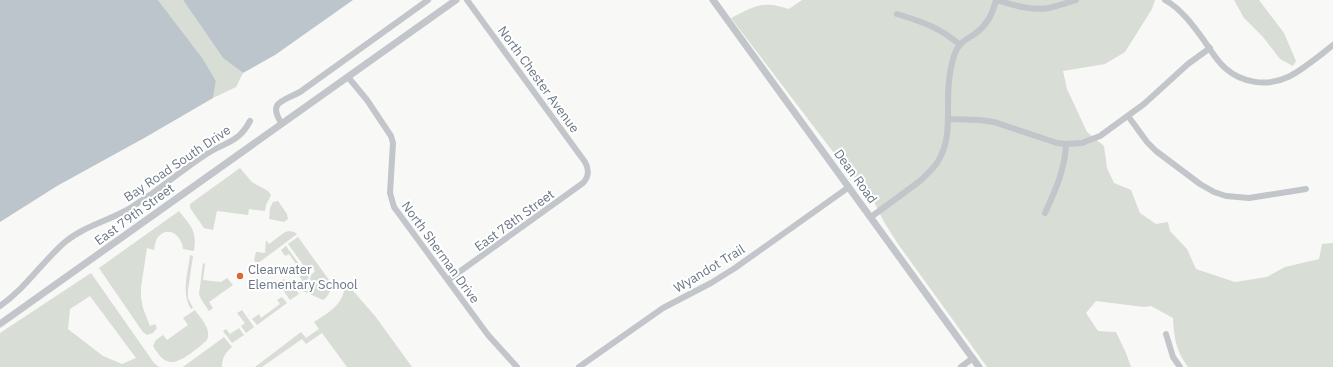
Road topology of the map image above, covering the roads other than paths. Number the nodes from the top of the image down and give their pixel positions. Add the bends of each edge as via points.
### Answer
1 (428, 0) edge
2 (456, 0) edge
3 (467, 0) edge
4 (713, 0) edge
5 (996, 0) edge
6 (1076, 0) edge
7 (1165, 0) edge
8 (897, 14) dead end
9 (960, 44) junction
10 (1333, 45) edge
11 (1210, 48) junction
12 (348, 77) junction
13 (1128, 116) junction
14 (948, 119) junction
15 (250, 121) dead end
16 (282, 124) junction
17 (1066, 144) junction
18 (588, 174) joint
19 (849, 187) junction
20 (1306, 189) dead end
21 (1045, 213) dead end
22 (871, 216) junction
23 (448, 280) junction
24 (0, 306) edge
25 (0, 324) edge
26 (1166, 334) dead end
27 (973, 358) junction
28 (517, 367) edge
29 (579, 367) edge
30 (961, 367) edge
31 (979, 367) edge
32 (1180, 367) edge

1 - 16 street via 300,92 278,102 276,113
2 - 12 street, East 79th Street
3 - 18 street, North Chester Avenue via 585,162
4 - 19 street, Dean Road
5 - 6 street via 1040,8
5 - 9 street via 985,25
7 - 11 street via 1182,13
8 - 9 street via 934,26
9 - 14 street via 950,77
10 - 11 street via 1290,76 1265,83 1249,81 1234,75
11 - 13 street
12 - 16 street, East 79th Street
12 - 23 street, North Sherman Drive via 391,136 393,145 390,193 393,205
13 - 17 street via 1100,136 1082,143
13 - 20 street via 1156,151 1214,192 1249,198
14 - 17 street via 994,122 1051,142
14 - 22 street via 948,135 938,162 932,170
15 - 24 street, Bay Road South Drive via 245,130 229,143 207,154 132,207 65,242 16,295
16 - 25 street, East 79th Street
17 - 21 street via 1059,181
18 - 23 street, East 78th Street via 583,183
19 - 22 street, Dean Road
19 - 29 street, Wyandot Trail via 735,268 663,308
22 - 27 street, Dean Road
23 - 28 street, North Sherman Drive via 488,335
26 - 32 street via 1173,357
27 - 30 street
27 - 31 street, Dean Road

